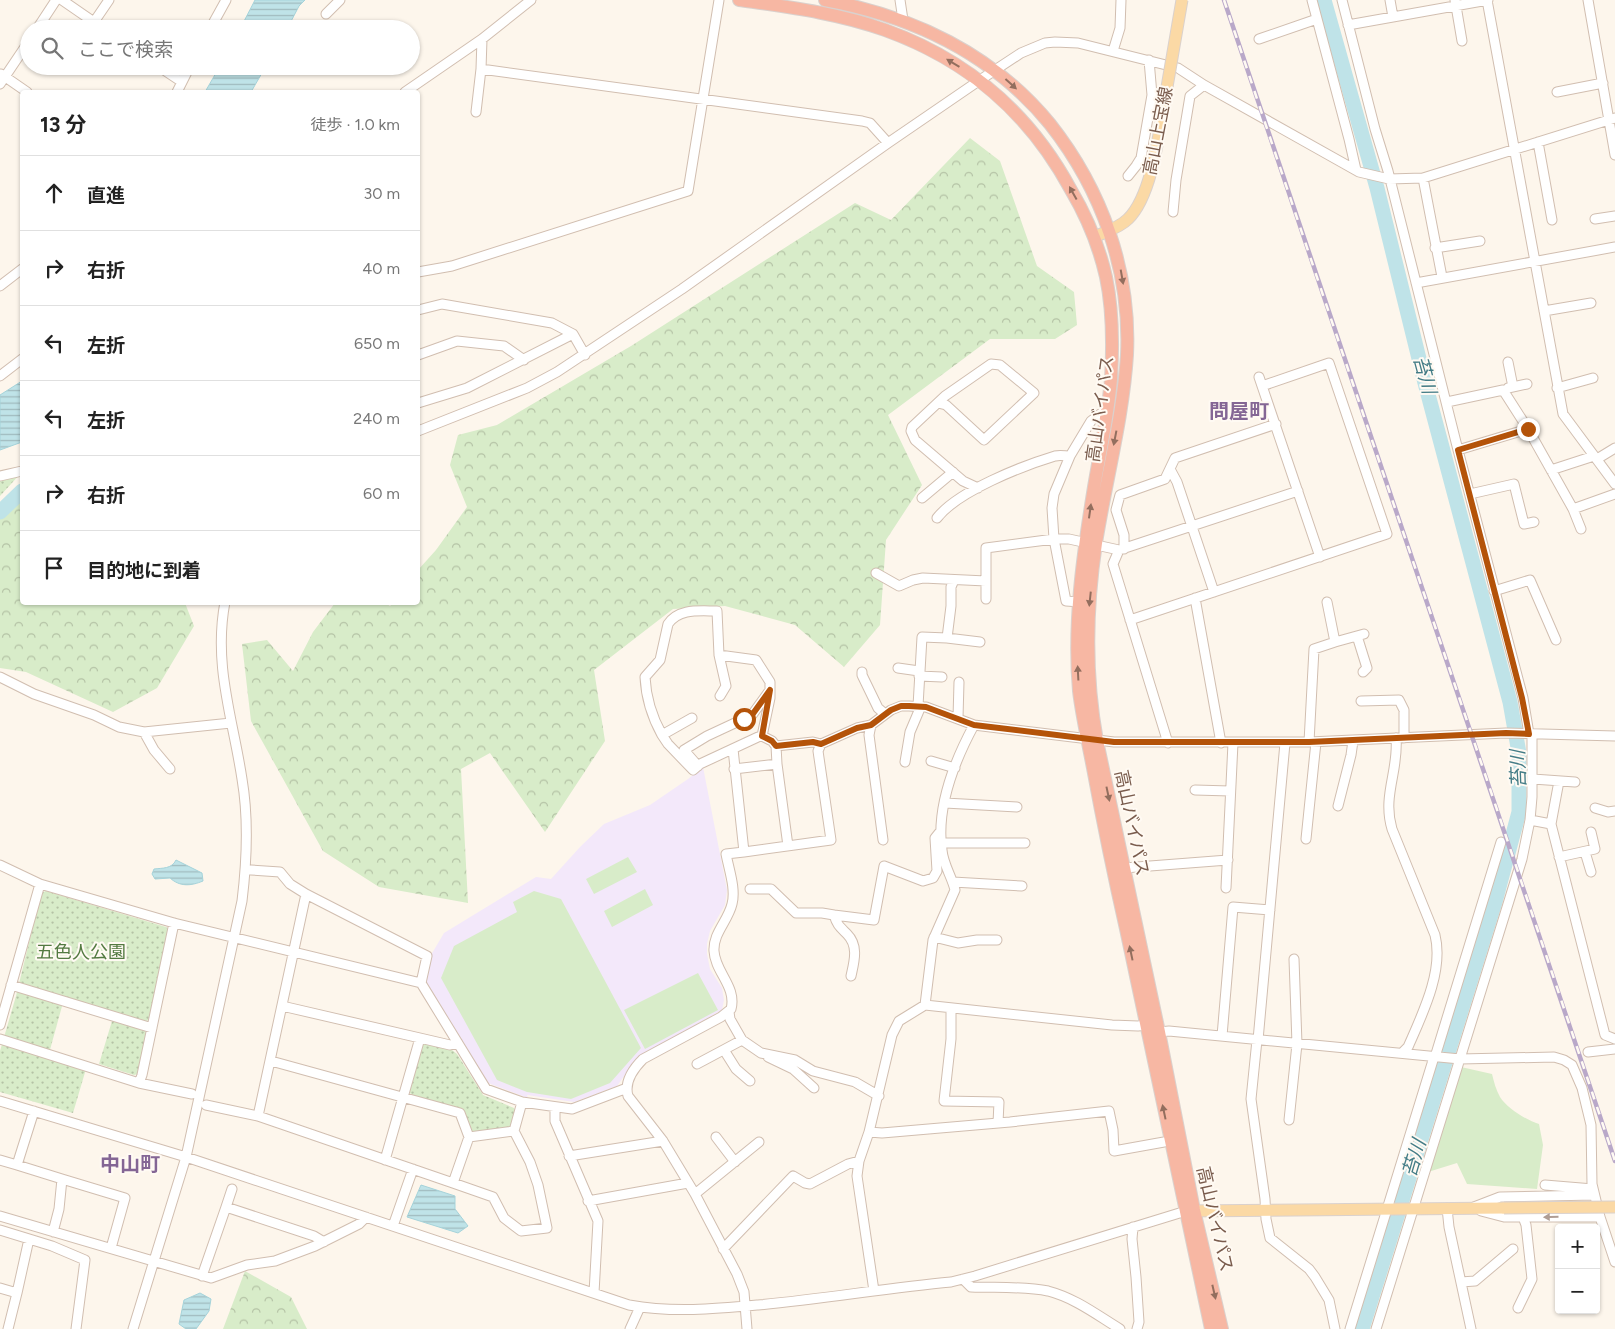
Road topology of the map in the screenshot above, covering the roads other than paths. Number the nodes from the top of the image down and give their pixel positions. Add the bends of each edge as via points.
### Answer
1 (56, 0) edge
2 (62, 0) edge
3 (109, 0) edge
4 (226, 0) edge
5 (340, 0) edge
6 (531, 0) edge
7 (719, 0) edge
8 (739, 0) edge
9 (825, 0) edge
10 (900, 0) edge
11 (1121, 0) edge
12 (1182, 0) edge
13 (1312, 0) edge
14 (1342, 0) edge
15 (1390, 0) edge
16 (1487, 0) edge
17 (1588, 0) edge
18 (1455, 3) edge
19 (326, 14) dead end
20 (1393, 17) junction
21 (1318, 19) junction
22 (43, 20) edge
23 (91, 20) edge
24 (95, 20) edge
25 (215, 20) edge
26 (903, 20) junction
27 (1348, 25) junction
28 (482, 39) junction
29 (1259, 39) dead end
30 (1462, 41) dead end
31 (1113, 50) junction
32 (20, 53) edge
33 (1149, 60) junction
34 (481, 69) junction
35 (994, 70) junction
36 (172, 75) edge
37 (186, 75) edge
38 (2, 78) edge
39 (980, 80) junction
40 (182, 82) junction
41 (1603, 84) junction
42 (1204, 85) junction
43 (23, 90) edge
44 (178, 90) edge
45 (408, 90) edge
46 (1557, 92) dead end
47 (704, 100) junction
48 (476, 112) dead end
49 (1612, 119) edge
50 (1538, 142) junction
51 (888, 143) junction
52 (1514, 150) junction
53 (1615, 155) edge
54 (1357, 171) junction
55 (1128, 176) dead end
56 (1423, 178) junction
57 (1387, 179) junction
58 (1173, 212) dead end
59 (1615, 216) edge
60 (1595, 219) dead end
61 (1552, 220) dead end
62 (1109, 230) junction
63 (1094, 237) junction
64 (1480, 241) dead end
65 (1615, 247) edge
66 (1435, 248) junction
67 (1535, 260) junction
68 (20, 271) edge
69 (420, 272) edge
70 (1442, 277) junction
71 (1416, 282) junction
72 (0, 286) edge
73 (1591, 303) dead end
74 (420, 310) edge
75 (1544, 311) junction
76 (573, 334) junction
77 (420, 354) edge
78 (585, 355) junction
79 (524, 360) junction
80 (20, 361) edge
81 (1508, 362) dead end
82 (0, 376) edge
83 (1259, 377) dead end
84 (1593, 378) dead end
85 (1527, 384) dead end
86 (1262, 386) junction
87 (1513, 387) junction
88 (1557, 388) junction
89 (1503, 390) junction
90 (1447, 402) junction
91 (420, 403) edge
92 (938, 403) junction
93 (1108, 408) junction
94 (1276, 424) junction
95 (1528, 429) junction
96 (420, 430) edge
97 (1615, 448) edge
98 (1458, 450) junction
99 (1070, 456) junction
100 (1595, 458) junction
101 (1170, 469) junction
102 (1552, 470) junction
103 (20, 471) edge
104 (953, 472) junction
105 (0, 476) edge
106 (1615, 484) edge
107 (978, 488) junction
108 (1298, 491) junction
109 (1470, 494) junction
110 (1615, 494) edge
111 (922, 498) dead end
112 (1573, 509) junction
113 (937, 518) dead end
114 (1534, 522) dead end
115 (1192, 526) junction
116 (1581, 528) dead end
117 (1054, 538) junction
118 (1091, 544) junction
119 (1121, 550) junction
120 (1320, 557) junction
121 (876, 574) dead end
122 (954, 580) junction
123 (986, 581) junction
124 (1214, 592) junction
125 (1494, 592) junction
126 (1195, 598) junction
127 (986, 599) dead end
128 (1080, 602) junction
129 (1327, 602) dead end
130 (224, 605) edge
131 (1130, 620) junction
132 (947, 638) junction
133 (1556, 640) dead end
134 (980, 642) dead end
135 (1335, 642) junction
136 (720, 655) junction
137 (898, 668) dead end
138 (862, 672) dead end
139 (1363, 672) dead end
140 (919, 674) junction
141 (0, 677) edge
142 (942, 677) dead end
143 (959, 682) dead end
144 (770, 690) junction
145 (720, 696) dead end
146 (1361, 701) dead end
147 (920, 706) junction
148 (885, 714) junction
149 (692, 718) dead end
150 (958, 718) junction
151 (231, 723) junction
152 (871, 725) junction
153 (974, 725) junction
154 (144, 732) junction
155 (1529, 734) junction
156 (662, 735) junction
157 (762, 736) junction
158 (1615, 736) edge
159 (1400, 738) junction
160 (1092, 740) junction
161 (1353, 740) junction
162 (1221, 742) junction
163 (1285, 742) junction
164 (1312, 742) junction
165 (1168, 743) junction
166 (1232, 743) junction
167 (821, 744) junction
168 (776, 746) junction
169 (733, 749) junction
170 (930, 761) dead end
171 (905, 762) dead end
172 (777, 764) junction
173 (698, 766) junction
174 (170, 768) dead end
175 (955, 768) junction
176 (734, 769) junction
177 (1533, 779) junction
178 (1559, 781) junction
179 (1575, 782) dead end
180 (1195, 790) dead end
181 (1230, 791) junction
182 (945, 803) junction
183 (1338, 806) dead end
184 (1017, 807) dead end
185 (1595, 808) dead end
186 (1615, 811) edge
187 (1530, 820) junction
188 (1551, 824) junction
189 (1591, 832) dead end
190 (939, 833) junction
191 (1306, 839) dead end
192 (883, 840) dead end
193 (1501, 842) dead end
194 (942, 843) junction
195 (1025, 843) dead end
196 (788, 846) junction
197 (744, 852) junction
198 (1584, 852) junction
199 (1559, 857) junction
200 (1228, 860) junction
201 (0, 865) edge
202 (1124, 868) junction
203 (251, 870) dead end
204 (1591, 872) dead end
205 (953, 882) junction
206 (40, 884) junction
207 (1022, 886) dead end
208 (1226, 888) dead end
209 (750, 889) dead end
210 (306, 894) junction
211 (1270, 910) junction
212 (834, 915) junction
213 (174, 923) junction
214 (934, 937) junction
215 (233, 938) junction
216 (997, 940) dead end
217 (294, 953) junction
218 (1294, 959) dead end
219 (851, 976) dead end
220 (421, 983) junction
221 (12, 985) junction
222 (925, 1005) junction
223 (282, 1006) junction
224 (951, 1008) junction
225 (729, 1012) junction
226 (0, 1025) edge
227 (1146, 1025) junction
228 (152, 1028) junction
229 (1159, 1032) junction
230 (1222, 1036) junction
231 (420, 1038) junction
232 (0, 1039) edge
233 (742, 1040) junction
234 (1257, 1040) junction
235 (1615, 1040) edge
236 (458, 1043) junction
237 (1297, 1044) junction
238 (1615, 1049) edge
239 (724, 1050) junction
240 (1588, 1052) dead end
241 (761, 1053) junction
242 (1402, 1053) junction
243 (1435, 1057) junction
244 (1458, 1059) junction
245 (270, 1061) junction
246 (697, 1064) dead end
247 (750, 1081) dead end
248 (139, 1082) junction
249 (627, 1088) junction
250 (814, 1088) dead end
251 (192, 1094) dead end
252 (879, 1096) junction
253 (404, 1097) junction
254 (0, 1101) edge
255 (522, 1102) junction
256 (206, 1105) dead end
257 (555, 1107) junction
258 (34, 1111) junction
259 (258, 1116) junction
260 (1289, 1120) dead end
261 (998, 1123) junction
262 (514, 1131) junction
263 (869, 1132) junction
264 (470, 1137) junction
265 (716, 1137) dead end
266 (662, 1141) junction
267 (760, 1142) dead end
268 (1164, 1142) dead end
269 (569, 1156) junction
270 (186, 1157) junction
271 (0, 1160) edge
272 (386, 1160) junction
273 (858, 1161) junction
274 (735, 1162) junction
275 (17, 1165) junction
276 (413, 1170) junction
277 (62, 1179) junction
278 (453, 1183) junction
279 (688, 1183) junction
280 (1545, 1185) dead end
281 (232, 1189) dead end
282 (1594, 1192) junction
283 (695, 1194) junction
284 (588, 1200) junction
285 (226, 1207) junction
286 (1615, 1207) edge
287 (1446, 1208) junction
288 (1471, 1208) junction
289 (1388, 1209) junction
290 (1412, 1209) junction
291 (1190, 1210) junction
292 (1265, 1210) junction
293 (0, 1216) edge
294 (1600, 1216) junction
295 (366, 1217) junction
296 (1523, 1217) junction
297 (393, 1226) junction
298 (1133, 1227) junction
299 (0, 1230) edge
300 (54, 1232) junction
301 (29, 1239) junction
302 (324, 1242) junction
303 (110, 1248) junction
304 (724, 1249) junction
305 (1513, 1249) dead end
306 (154, 1262) junction
307 (1615, 1262) edge
308 (202, 1276) junction
309 (964, 1279) junction
310 (1461, 1282) junction
311 (0, 1288) edge
312 (874, 1291) junction
313 (594, 1293) junction
314 (17, 1294) junction
315 (745, 1306) junction
316 (640, 1307) junction
317 (1518, 1308) dead end
318 (8, 1329) edge
319 (76, 1329) edge
320 (133, 1329) edge
321 (630, 1329) edge
322 (747, 1329) edge
323 (1120, 1329) edge
324 (1137, 1329) edge
325 (1211, 1329) edge
326 (1222, 1329) edge
327 (1335, 1329) edge
328 (1350, 1329) edge
329 (1376, 1329) edge
330 (1471, 1329) edge

1 - 22 street
2 - 23 street
3 - 24 street
4 - 25 street
5 - 19 street
6 - 28 street
7 - 47 street
39 -> 8 highway, 高山バイパス via 932,51 878,28 825,13
9 - 26 highway, 高山バイパス
10 - 26 street
11 - 31 street via 1120,28
12 - 62 main road, 高山上宝線, bridge via 1149,180 1135,211 1123,223
13 - 21 street
14 - 27 street
15 - 20 street
16 - 18 street
16 - 52 street
17 - 41 street
18 - 20 street
18 - 30 street
20 - 27 street
21 - 29 street
21 - 54 street
26 - 35 highway, 高山バイパス via 941,37
27 - 57 street
28 - 34 street
28 - 45 street
31 - 33 street
31 - 35 street via 1066,42 1045,43
32 - 38 street
33 - 42 street via 1178,68
33 - 55 street via 1152,95 1141,158
34 - 47 street
34 - 48 street
35 - 39 street
35 -> 62 highway, 高山バイパス via 1027,99 1057,134 1084,174
36 - 40 street
37 - 40 street
38 - 43 street
39 - 51 street
63 -> 39 highway, 高山バイパス via 1066,179 1039,139 1011,107
40 - 44 street
41 - 46 street
41 - 49 street
42 - 54 street
42 - 58 street via 1190,96
47 - 51 street via 862,121 870,123
47 - 69 street via 688,191 452,266
49 - 50 street
49 - 53 street
50 - 52 street
50 - 61 street
51 - 78 street
52 - 56 street
52 - 67 street
54 - 57 street
56 - 57 street
56 - 66 street
57 - 71 street
59 - 60 street
62 - 63 main road, 高山上宝線
62 -> 118 highway, 高山バイパス via 1126,302 1127,356 1120,410
63 - 93 highway, 高山バイパス via 1110,302 1112,352
64 - 66 street
65 - 67 street
66 - 70 street
67 - 70 street
67 - 75 street
68 - 72 street
70 - 71 street
71 - 90 street
73 - 75 street
74 - 76 street via 442,304 552,323
75 - 88 street
76 - 78 street
76 - 79 street
77 - 79 street via 457,341 504,346
78 - 96 street via 527,388
79 - 91 street via 467,388
80 - 82 street
81 - 87 street
83 - 86 street
84 - 88 street
85 - 87 street
86 - 94 street
86 - 120 street via 1329,363 1387,534
87 - 89 street
88 - 100 street via 1563,414
89 - 90 street
89 - 95 street
90 - 98 street
92 - 92 street via 991,364 1000,365 1034,393 984,440 946,405
92 - 104 street via 912,427 911,432 915,440
93 - 99 street via 1091,422
118 -> 93 highway, 高山バイパス
94 - 101 street via 1175,458
94 - 108 street
95 - 98 street
95 - 102 street
97 - 100 street
98 - 109 street
99 - 107 street via 1055,456
99 - 117 street via 1054,494
100 - 102 street
100 - 106 street
101 - 115 street
101 - 119 street via 1165,479 1120,495 1116,510 1124,535
102 - 112 street
103 - 105 street
104 - 107 street
104 - 111 street
107 - 113 street via 948,506
108 - 115 street
108 - 120 street
109 - 114 street via 1514,484 1524,524
109 - 125 street
110 - 112 street
112 - 116 street
115 - 119 street
115 - 124 street
117 - 118 street
117 - 123 street via 986,548
117 - 128 street via 1066,600
118 - 119 street
118 - 128 highway, 高山バイパス
118 -> 160 highway, 高山バイパス via 1087,636
119 - 131 street via 1113,564
120 - 124 street
121 - 122 street via 899,586 913,580
122 - 123 street
122 - 132 street
123 - 127 street
124 - 126 street
125 - 133 street via 1530,580
125 - 155 street
126 - 131 street
126 - 162 street
160 -> 128 highway, 高山バイパス via 1079,692
129 - 135 street
130 - 151 street via 221,659
131 - 165 street
132 - 134 street
132 - 140 street via 922,637
135 - 139 street via 1360,635 1367,668
135 - 164 street via 1314,648
136 - 144 street via 756,660 770,682
136 - 145 street via 726,686
136 - 156 street via 717,611 685,612 668,624 660,660 645,678 646,694
137 - 140 street
138 - 148 street via 878,708
140 - 142 street
140 - 147 street
141 - 154 street via 34,694 119,727
143 - 150 street
144 - 157 street
144 - 173 street via 752,715 684,750
146 - 159 street via 1399,700 1404,710
147 - 148 street via 901,706
147 - 150 street
147 - 171 street via 910,732
148 - 152 street
149 - 156 street
150 - 153 street
151 - 154 street
151 - 215 street via 247,825 244,887
152 - 167 street
152 - 192 street via 868,735
153 - 160 street
153 - 175 street
154 - 174 street
155 - 158 street
155 - 159 street
155 - 177 street
156 - 173 street via 693,770
157 - 168 street
157 - 169 street
159 - 161 street
159 - 242 street via 1388,797 1388,814 1438,951 1427,1001 1408,1047
160 - 165 street
160 -> 202 highway, 高山バイパス
227 -> 160 highway, 高山バイパス via 1106,839
161 - 164 street
161 - 183 street
162 - 165 street
162 - 166 street
163 - 164 street
163 - 166 street
163 - 211 street
164 - 191 street
166 - 181 street
167 - 168 street
167 - 196 street via 818,751 831,840
168 - 172 street
169 - 173 street
169 - 176 street
170 - 175 street
172 - 176 street
172 - 196 street
175 - 182 street
176 - 197 street
177 - 178 street
177 - 187 street
178 - 179 street
178 - 188 street
180 - 181 street
181 - 200 street
182 - 184 street
182 - 190 street
185 - 186 street
187 - 188 street
187 - 244 street via 1522,859
188 - 199 street
189 - 198 street via 1595,849
190 - 194 street
190 - 212 street via 935,838 936,871 933,878 923,881 884,866 874,920
193 - 243 street
194 - 195 street
194 - 205 street via 942,853
196 - 197 street
197 - 225 street via 726,854 732,904 714,948 717,964 730,988
198 - 199 street
198 - 204 street
199 - 235 street via 1605,1035
200 - 202 street
200 - 208 street
201 - 206 street
202 - 229 highway, 高山バイパス
203 - 210 street via 280,872 290,884
205 - 207 street
205 - 214 street via 955,890
206 - 213 street
206 - 221 street
209 - 212 street via 772,889 796,912
210 - 217 street
210 - 220 street via 427,956
211 - 230 street via 1233,907
211 - 234 street
212 - 219 street via 854,947
213 - 215 street
213 - 228 street
214 - 216 street via 958,943
214 - 222 street
215 - 217 street
215 - 270 street
217 - 220 street
217 - 223 street
218 - 237 street
220 - 236 street
221 - 226 street
221 - 228 street
222 - 224 street
222 - 252 street via 896,1025
223 - 231 street
223 - 245 street
224 - 227 street via 1112,1025
224 - 261 street via 944,1101 999,1102
225 - 233 street
225 - 249 street via 643,1059 630,1077
291 -> 227 highway, 高山バイパス
228 - 248 street
229 - 230 street
229 - 291 highway, 高山バイパス
230 - 234 street
231 - 236 street via 450,1045
231 - 253 street
232 - 248 street
233 - 239 street
233 - 241 street
234 - 237 street
234 - 292 street via 1251,1098
236 - 255 street via 486,1089
237 - 242 street
237 - 260 street
238 - 240 street
239 - 246 street
239 - 247 street via 736,1069
241 - 250 street via 793,1069
241 - 252 street via 795,1060 813,1071 855,1082
242 - 243 street
243 - 244 street
243 - 289 street
244 - 282 street via 1554,1057 1572,1065 1588,1112
244 - 290 street
245 - 253 street
245 - 259 street
248 - 251 street
249 - 257 street via 572,1108
249 - 266 street via 628,1096
252 - 263 street
253 - 264 street via 460,1112
253 - 272 street
254 - 258 street
255 - 257 street
255 - 262 street
256 - 259 street
257 - 269 street via 555,1121
258 - 270 street
258 - 275 street
259 - 272 street
261 - 263 street
261 - 268 street via 1109,1111 1114,1151
262 - 264 street
262 - 278 street via 538,1186 547,1228 520,1231 504,1218 493,1197
263 - 273 street
264 - 278 street
265 - 274 street
266 - 269 street
266 - 279 street
267 - 274 street
269 - 284 street
270 - 295 street
270 - 306 street
271 - 275 street
272 - 276 street
273 - 304 street via 810,1184 792,1176
273 - 312 street via 857,1176
274 - 283 street
275 - 277 street
276 - 278 street
276 - 297 street
277 - 300 street
277 - 303 street via 125,1198
279 - 283 street
279 - 284 street
280 - 282 street
281 - 285 street
282 - 288 street via 1500,1197
282 - 294 street
283 - 304 street
284 - 313 street via 598,1221
285 - 302 street
285 - 308 street
286 - 288 main road, bridge
287 - 288 main road
287 - 290 main road
287 - 310 street
288 - 296 street via 1504,1218
289 - 290 main road
289 - 292 main road
289 - 328 street
290 - 329 street
291 - 292 main road
291 - 298 street
291 - 325 highway, 高山バイパス
291 -> 326 highway, 高山バイパス
292 - 327 street via 1270,1238 1309,1269 1322,1286
293 - 300 street
294 -> 296 street
294 - 307 street
295 - 297 street
295 - 302 street
296 - 317 street via 1532,1279
297 - 313 street
298 - 309 street
298 - 324 street
299 - 301 street
300 - 303 street
301 - 314 street
301 - 319 street via 85,1260
302 - 308 street via 275,1261 247,1265 211,1278
303 - 306 street
304 - 315 street via 744,1292
305 - 310 street via 1474,1281
306 - 308 street
306 - 320 street
309 - 312 street
309 - 323 street via 971,1287 1034,1289 1056,1294 1085,1306
310 - 330 street
311 - 314 street
312 - 315 street
313 - 316 street
314 - 318 street
315 - 316 street via 690,1311
315 - 322 street
316 - 321 street

